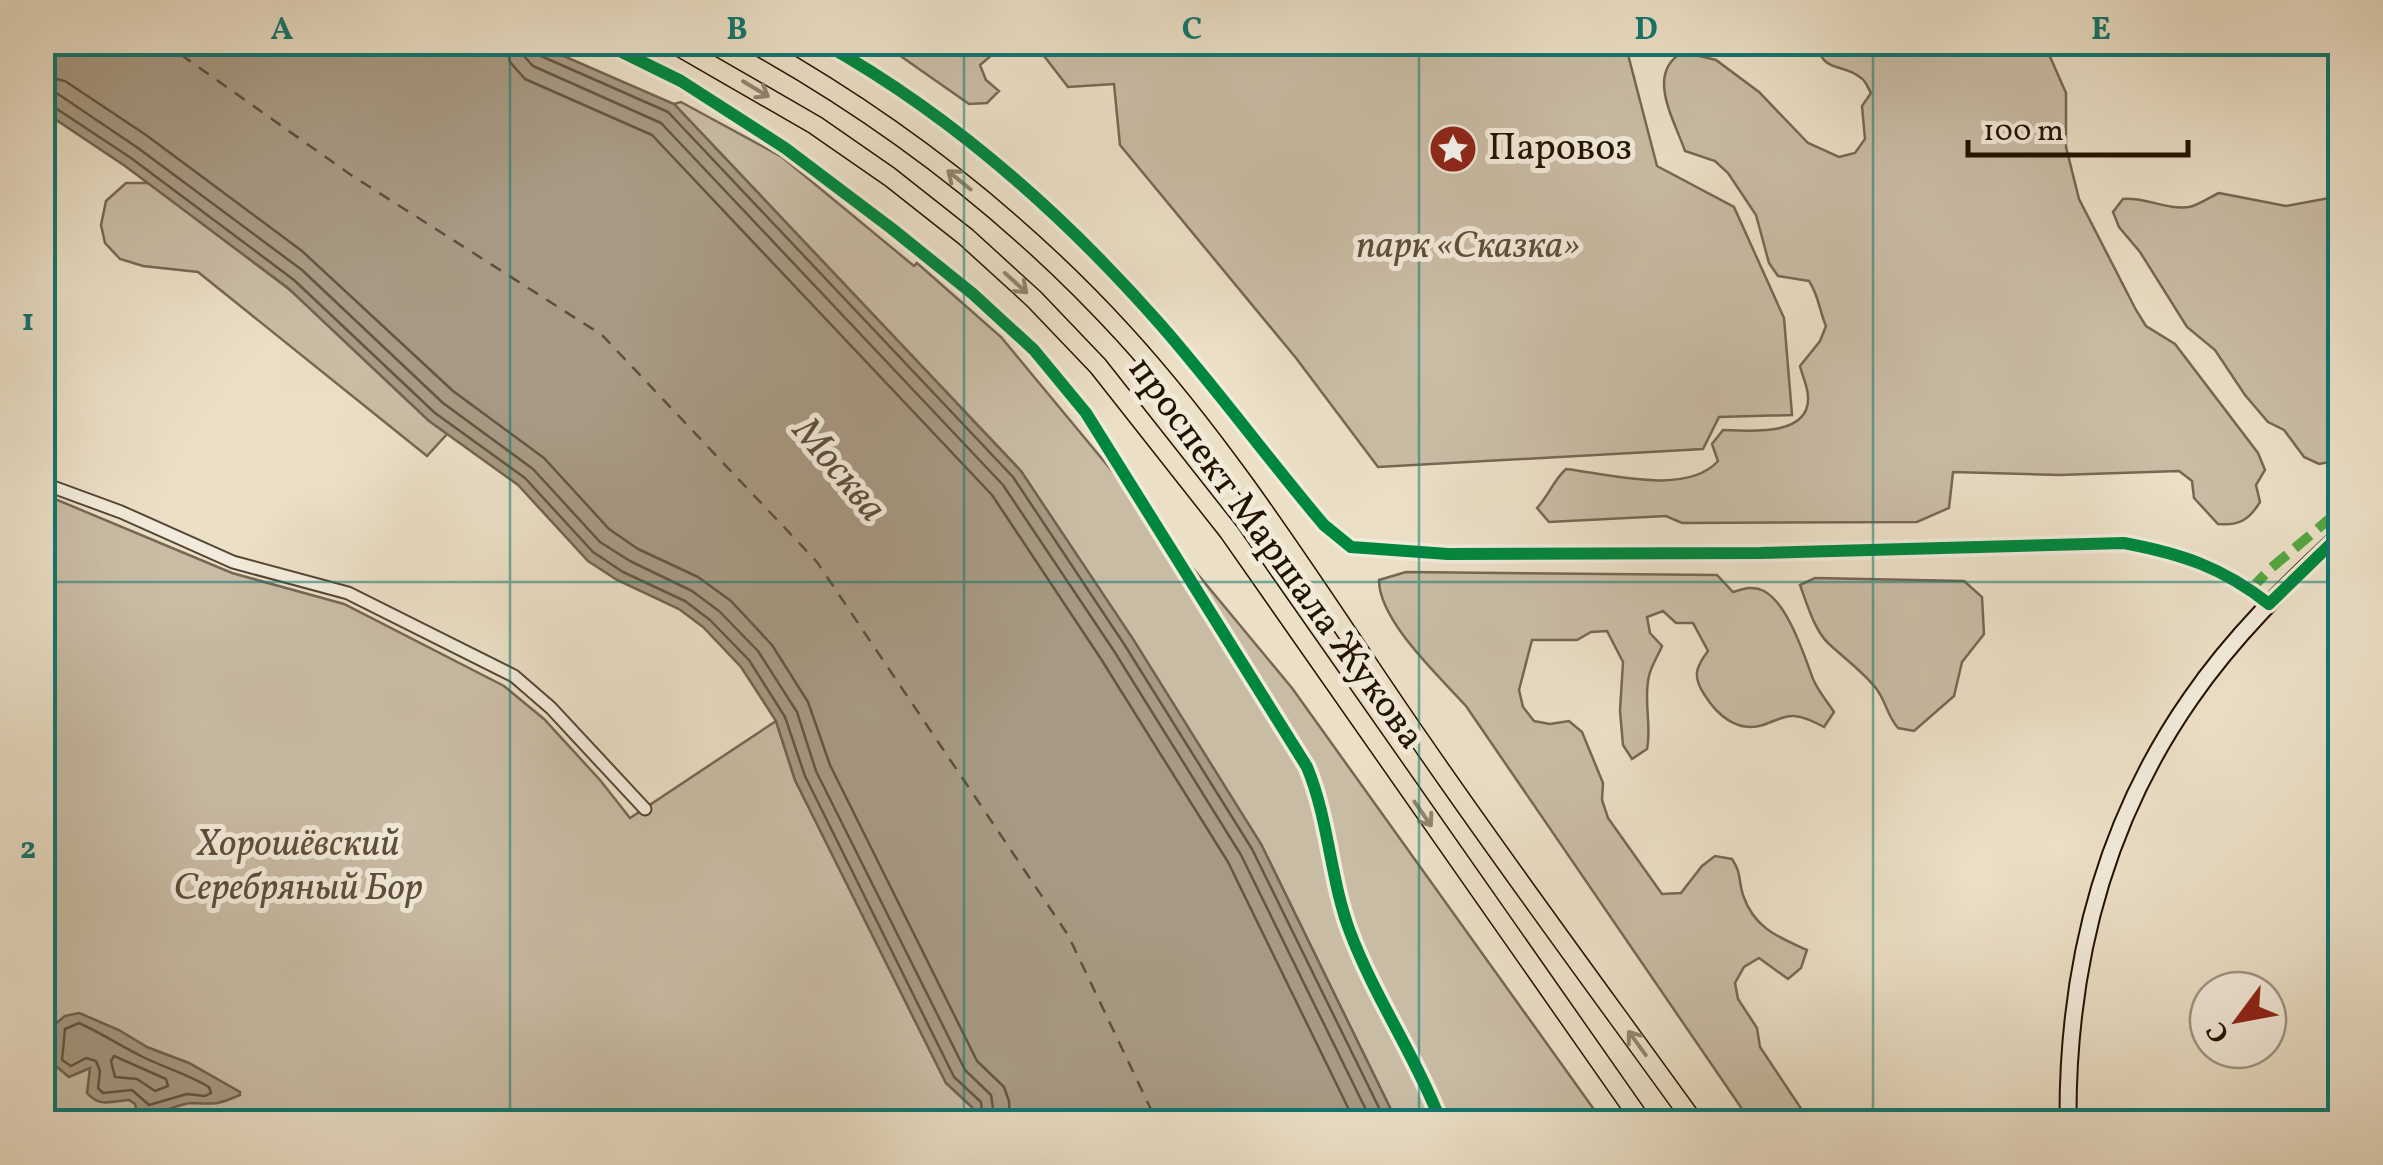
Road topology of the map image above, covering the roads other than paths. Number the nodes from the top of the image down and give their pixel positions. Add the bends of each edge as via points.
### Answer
1 (670, 42) edge
2 (752, 42) edge
3 (821, 42) edge
4 (42, 482) edge
5 (2340, 535) edge
6 (2269, 604) junction
7 (645, 809) dead end
8 (1642, 1122) edge
9 (1694, 1122) edge
10 (2068, 1122) edge

1 -> 8 main road, проспект Маршала Жукова via 815,125 890,177 966,237 1098,366 1229,532
9 -> 2 main road, проспект Маршала Жукова via 1261,509 1161,378 1059,267 989,204 915,144
3 - 6 street via 977,148 1074,234 1174,340 1324,526 1352,547 1507,554 2124,543 2178,554 2236,580
4 - 7 street via 234,562 348,593 514,676
5 - 6 main road
6 - 10 main road via 2192,696 2126,816 2091,914 2078,974

